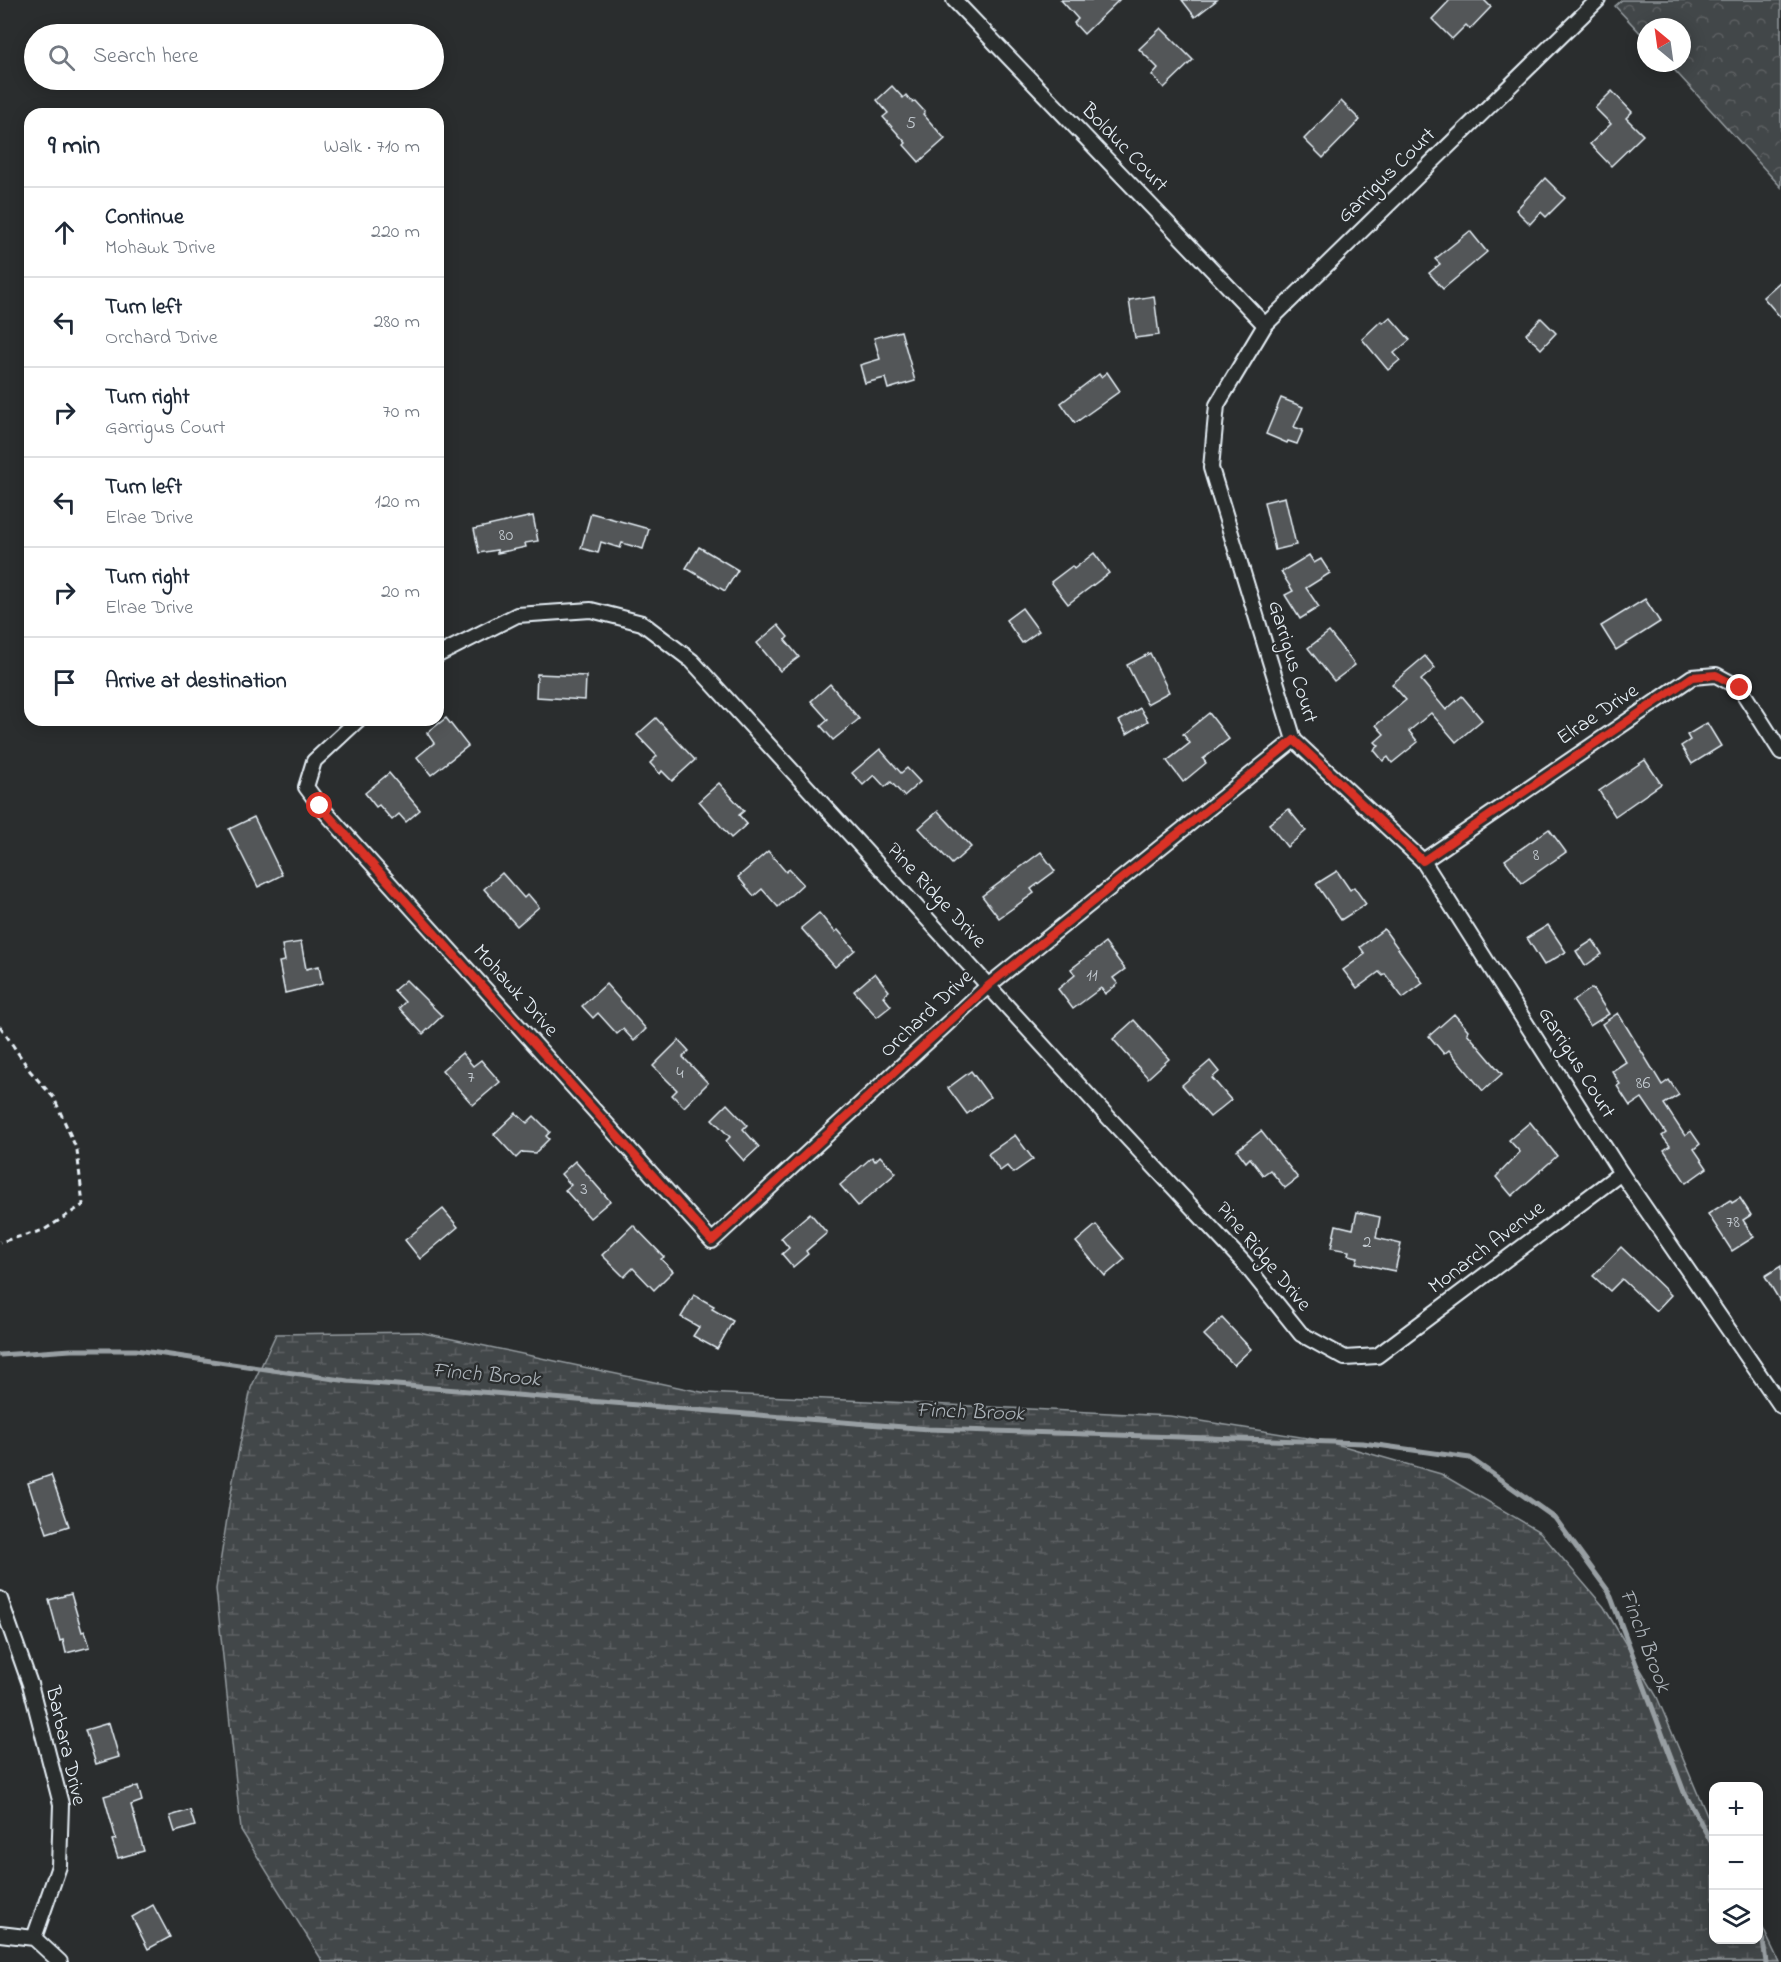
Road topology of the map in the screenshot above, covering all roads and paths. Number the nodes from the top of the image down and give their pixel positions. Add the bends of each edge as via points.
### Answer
1 (954, 0) edge
2 (1598, 0) edge
3 (1265, 325) junction
4 (444, 652) edge
5 (352, 726) edge
6 (1294, 740) junction
7 (1781, 752) edge
8 (1423, 861) junction
9 (989, 985) junction
10 (0, 1026) edge
11 (1621, 1173) junction
12 (712, 1241) joint
13 (0, 1242) edge
14 (1377, 1356) joint
15 (1781, 1406) edge
16 (0, 1599) edge
17 (0, 1934) edge
18 (34, 1938) junction
19 (60, 1962) edge

1 - 3 street, Bolduc Court
2 - 3 street, Garrigus Court
3 - 6 street, Garrigus Court via 1217,405 1211,468
4 - 9 street, Pine Ridge Drive via 517,615 591,610 642,623 692,662
5 - 12 street, Mohawk Drive via 314,761 306,787
6 - 8 street, Garrigus Court
6 - 9 street, Orchard Drive
7 - 8 street, Elrae Drive via 1740,688 1716,675 1692,677
8 - 11 street, Garrigus Court
9 - 12 street, Orchard Drive
9 - 14 street, Pine Ridge Drive via 1244,1263 1301,1334 1346,1358
10 - 13 path via 54,1098 77,1150 83,1205 44,1230
11 - 14 street, Monarch Avenue
11 - 15 street, Garrigus Court
16 - 18 street, Barbara Drive via 30,1684 61,1804 59,1866
17 - 18 street
18 - 19 street

